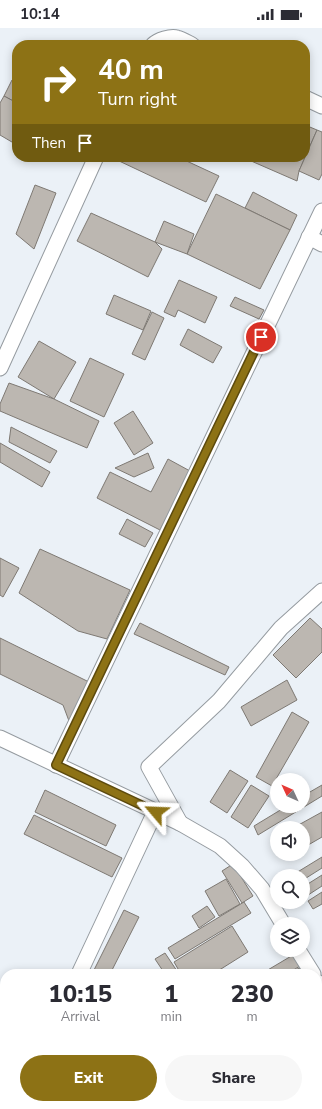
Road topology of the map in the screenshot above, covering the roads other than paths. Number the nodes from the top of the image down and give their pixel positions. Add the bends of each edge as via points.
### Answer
1 (163, 40) edge
2 (181, 40) edge
3 (310, 100) edge
4 (322, 106) edge
5 (94, 162) edge
6 (322, 211) edge
7 (316, 241) edge
8 (0, 368) edge
9 (322, 591) edge
10 (0, 738) edge
11 (56, 765) junction
12 (156, 812) junction
13 (180, 823) junction
14 (279, 917) edge
15 (302, 957) edge
16 (81, 969) edge
17 (309, 969) edge

1 - 2 street
3 - 4 street
5 - 8 street
6 - 7 street
7 - 11 street
9 - 13 street via 281,628 219,701 149,767
10 - 11 street
11 - 12 street
12 - 13 street
12 - 16 street
13 - 14 street via 220,846 242,866 262,889
15 - 17 street

